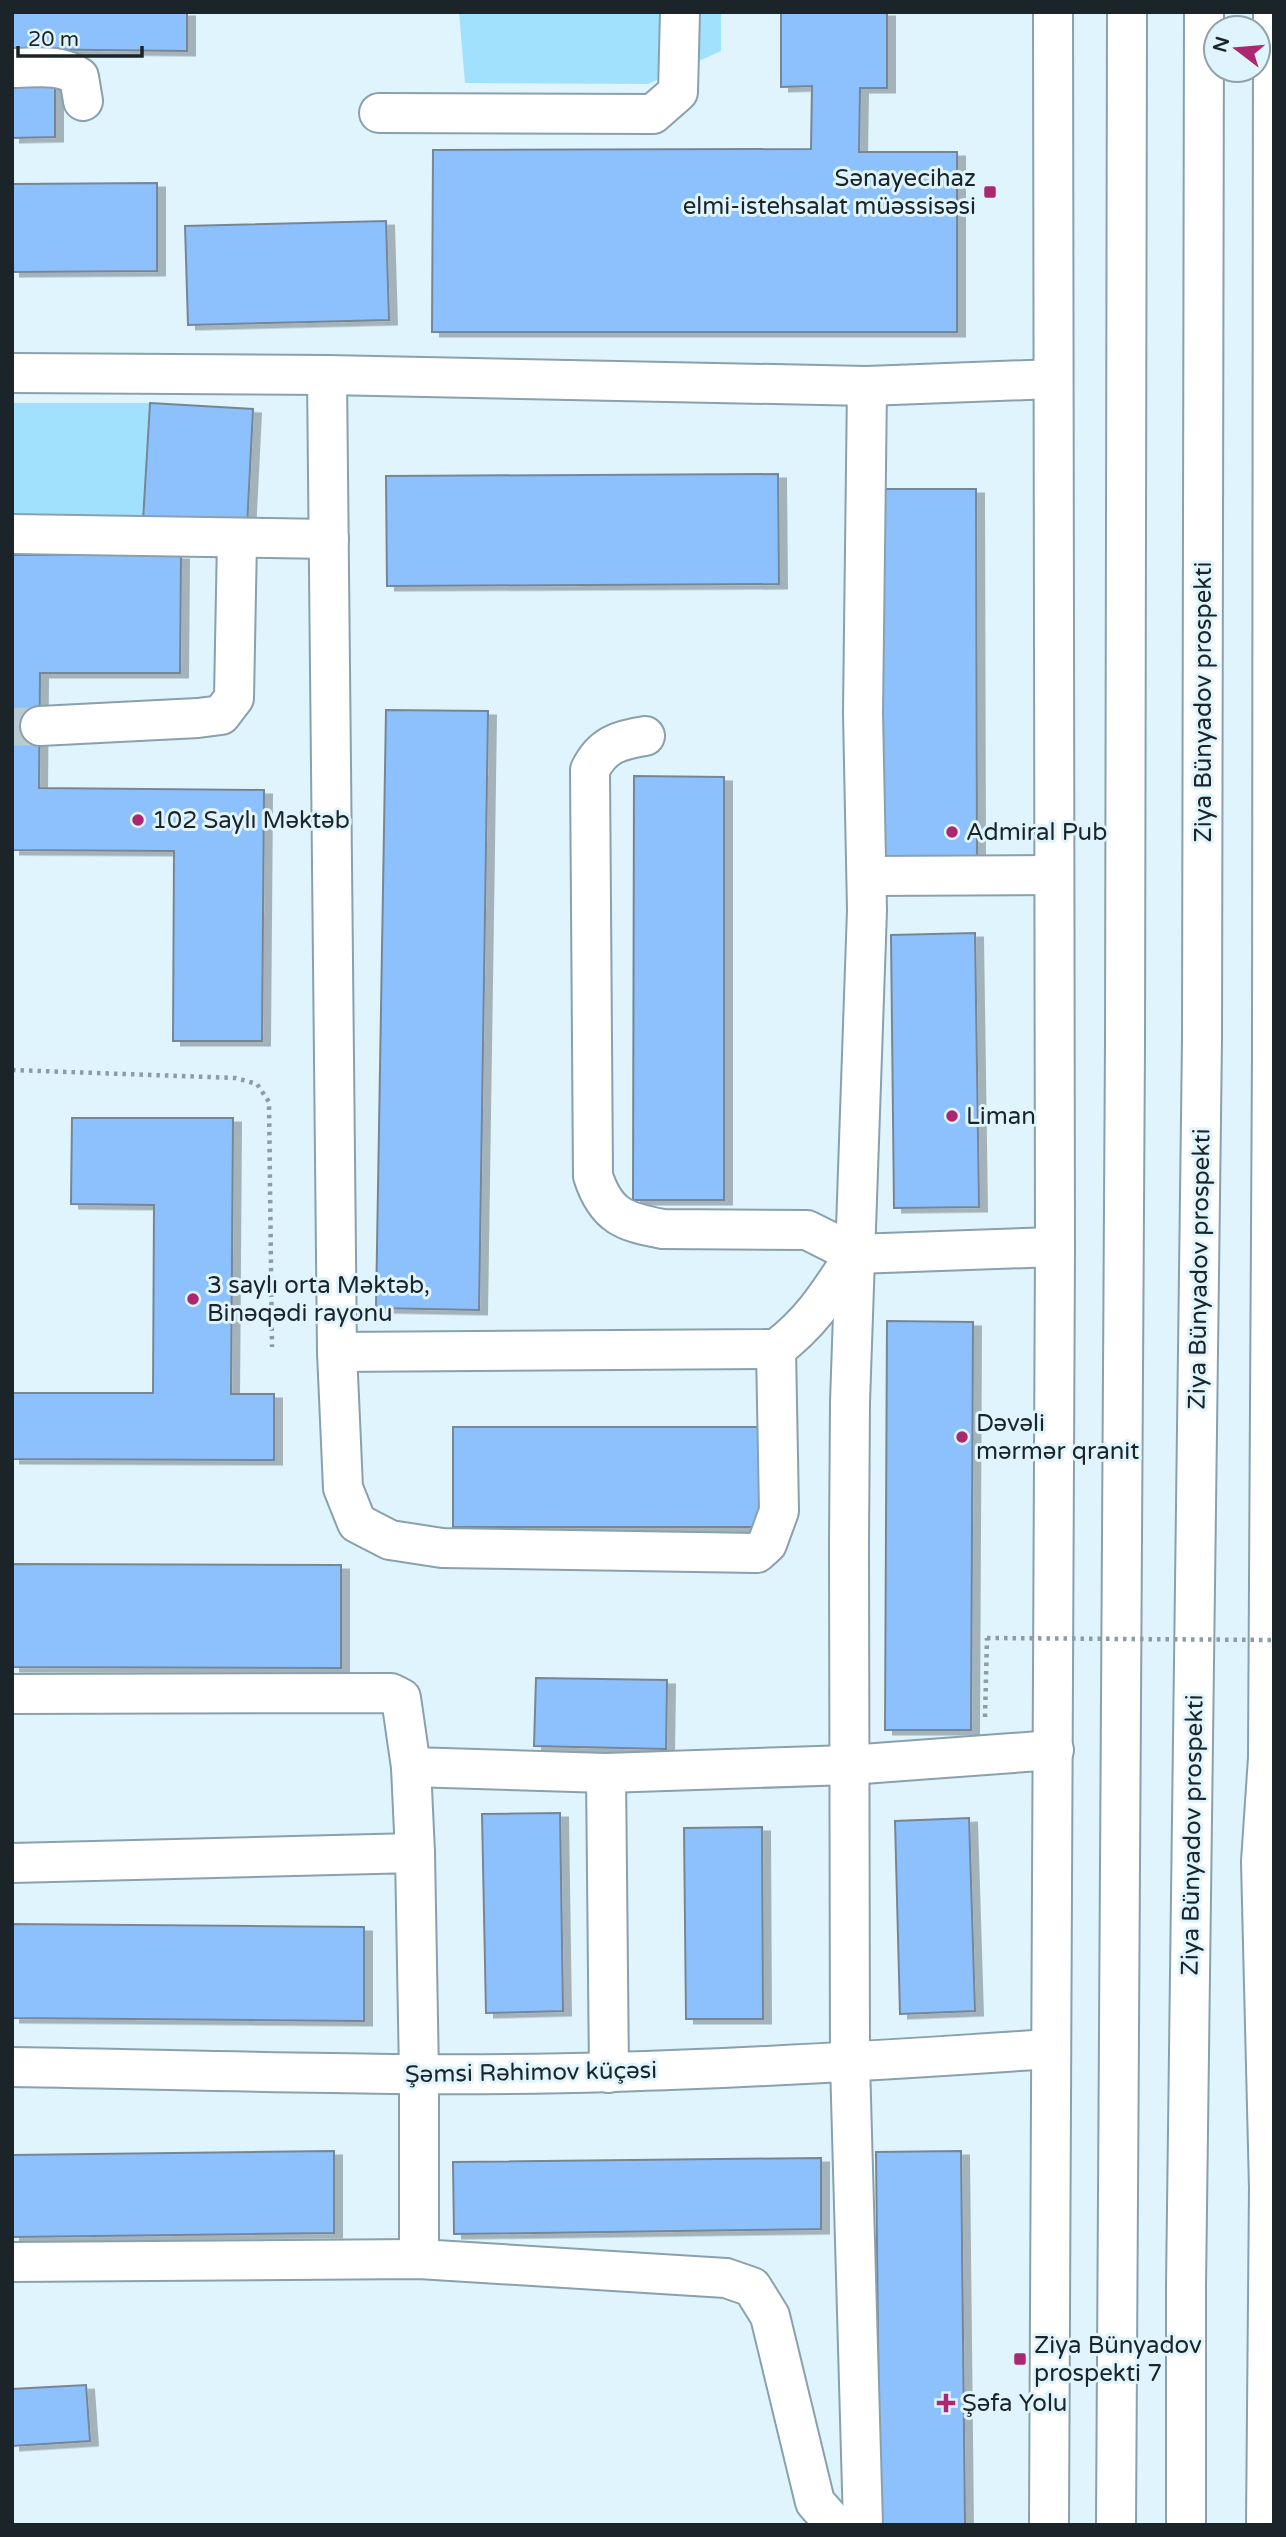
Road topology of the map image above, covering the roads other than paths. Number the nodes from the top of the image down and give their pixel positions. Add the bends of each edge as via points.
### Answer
1 (680, 12) edge
2 (1053, 12) edge
3 (1127, 12) edge
4 (1204, 12) edge
5 (1273, 12) edge
6 (12, 68) edge
7 (83, 101) dead end
8 (379, 113) dead end
9 (12, 373) edge
10 (327, 375) junction
11 (1053, 379) junction
12 (867, 386) junction
13 (1273, 420) edge
14 (12, 534) edge
15 (237, 539) junction
16 (329, 539) junction
17 (40, 726) tunnel mouth
18 (645, 736) dead end
19 (1053, 875) junction
20 (867, 876) junction
21 (1273, 1056) edge
22 (1055, 1247) junction
23 (855, 1254) junction
24 (776, 1349) junction
25 (337, 1352) junction
26 (12, 1694) edge
27 (1271, 1711) edge
28 (1054, 1750) junction
29 (849, 1765) junction
30 (411, 1767) junction
31 (606, 1773) junction
32 (415, 1853) junction
33 (12, 1863) edge
34 (1267, 1871) edge
35 (1050, 2049) junction
36 (850, 2063) junction
37 (12, 2067) edge
38 (609, 2073) junction
39 (419, 2074) junction
40 (419, 2259) junction
41 (12, 2262) edge
42 (1270, 2475) edge
43 (835, 2525) edge
44 (863, 2525) edge
45 (1049, 2525) edge
46 (1116, 2525) edge
47 (1186, 2525) edge
48 (1266, 2525) edge

1 - 8 main road via 678,92 653,114
2 - 11 main road
3 - 46 main road
4 - 47 main road, Ziya Bünyadov prospekti via 1202,1040
5 - 13 main road
6 - 7 main road via 71,71 79,77
9 - 10 main road
10 - 12 main road
10 - 16 main road
11 - 12 main road
11 - 19 main road
12 - 20 main road via 863,713
13 - 21 main road
14 - 15 main road
15 - 16 main road
15 - 17 main road via 234,698 221,715
16 - 25 main road
18 - 23 main road via 610,744 596,757 590,771 593,1176 600,1196 619,1217 642,1226 807,1230
19 - 20 main road
19 - 22 main road
20 - 23 main road
21 - 27 main road
22 - 23 main road
22 - 28 main road
23 - 24 main road via 817,1312
23 - 29 main road
24 - 25 main road
24 - 25 main road via 779,1511 767,1544 757,1553 442,1548 390,1541 357,1523 343,1488
26 - 30 main road via 391,1693 401,1698
27 - 34 main road
28 - 29 main road
28 - 35 main road
29 - 31 main road
29 - 36 main road
30 - 31 main road
30 - 32 main road
31 - 38 main road
32 - 33 main road
32 - 39 main road
34 - 42 main road
35 - 36 main road, Şəmsi Rəhimov küçəsi
35 - 45 main road
36 - 38 main road, Şəmsi Rəhimov küçəsi
36 - 44 main road
37 - 39 main road, Şəmsi Rəhimov küçəsi
38 - 39 main road, Şəmsi Rəhimov küçəsi
39 - 40 main road
40 - 41 main road
40 - 43 main road via 726,2278 752,2287 770,2316 815,2502
42 - 48 main road

